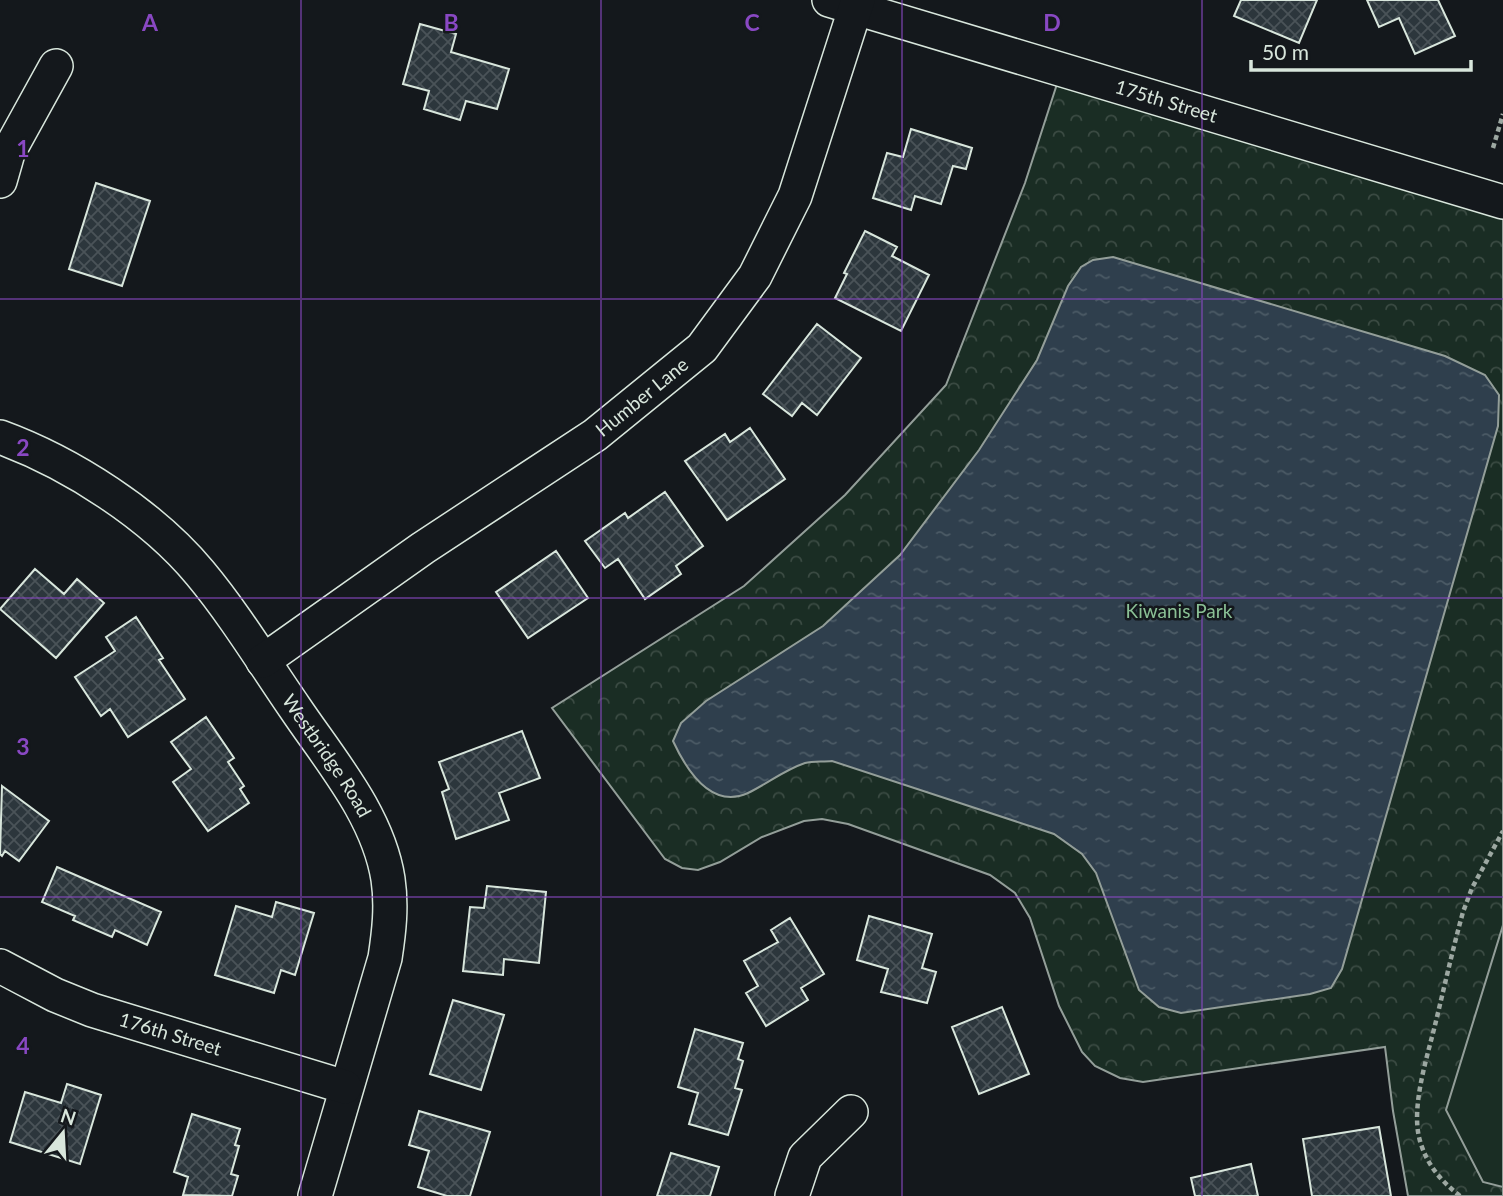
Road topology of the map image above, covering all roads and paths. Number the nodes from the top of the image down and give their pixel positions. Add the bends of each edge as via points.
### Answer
1 (847, 3) edge
2 (56, 66) dead end
3 (1503, 114) edge
4 (1493, 148) dead end
5 (0, 181) edge
6 (1503, 202) edge
7 (0, 437) edge
8 (263, 661) junction
9 (1503, 831) edge
10 (0, 967) edge
11 (345, 1087) junction
12 (851, 1112) dead end
13 (314, 1196) edge
14 (792, 1196) edge
15 (1460, 1196) edge

1 - 6 street, 175th Street
1 - 8 street, Humber Lane via 795,196 755,276 702,348 595,435
2 - 5 street via 8,153
3 - 4 path
7 - 8 street, Westbridge Road via 75,473 159,532 199,572
8 - 11 street, Westbridge Road via 362,807 388,879 390,923 385,958
9 - 15 path via 1463,912 1417,1119 1427,1161
10 - 11 street, 176th Street via 92,1010
11 - 13 street, Westbridge Road
12 - 14 street via 805,1157

